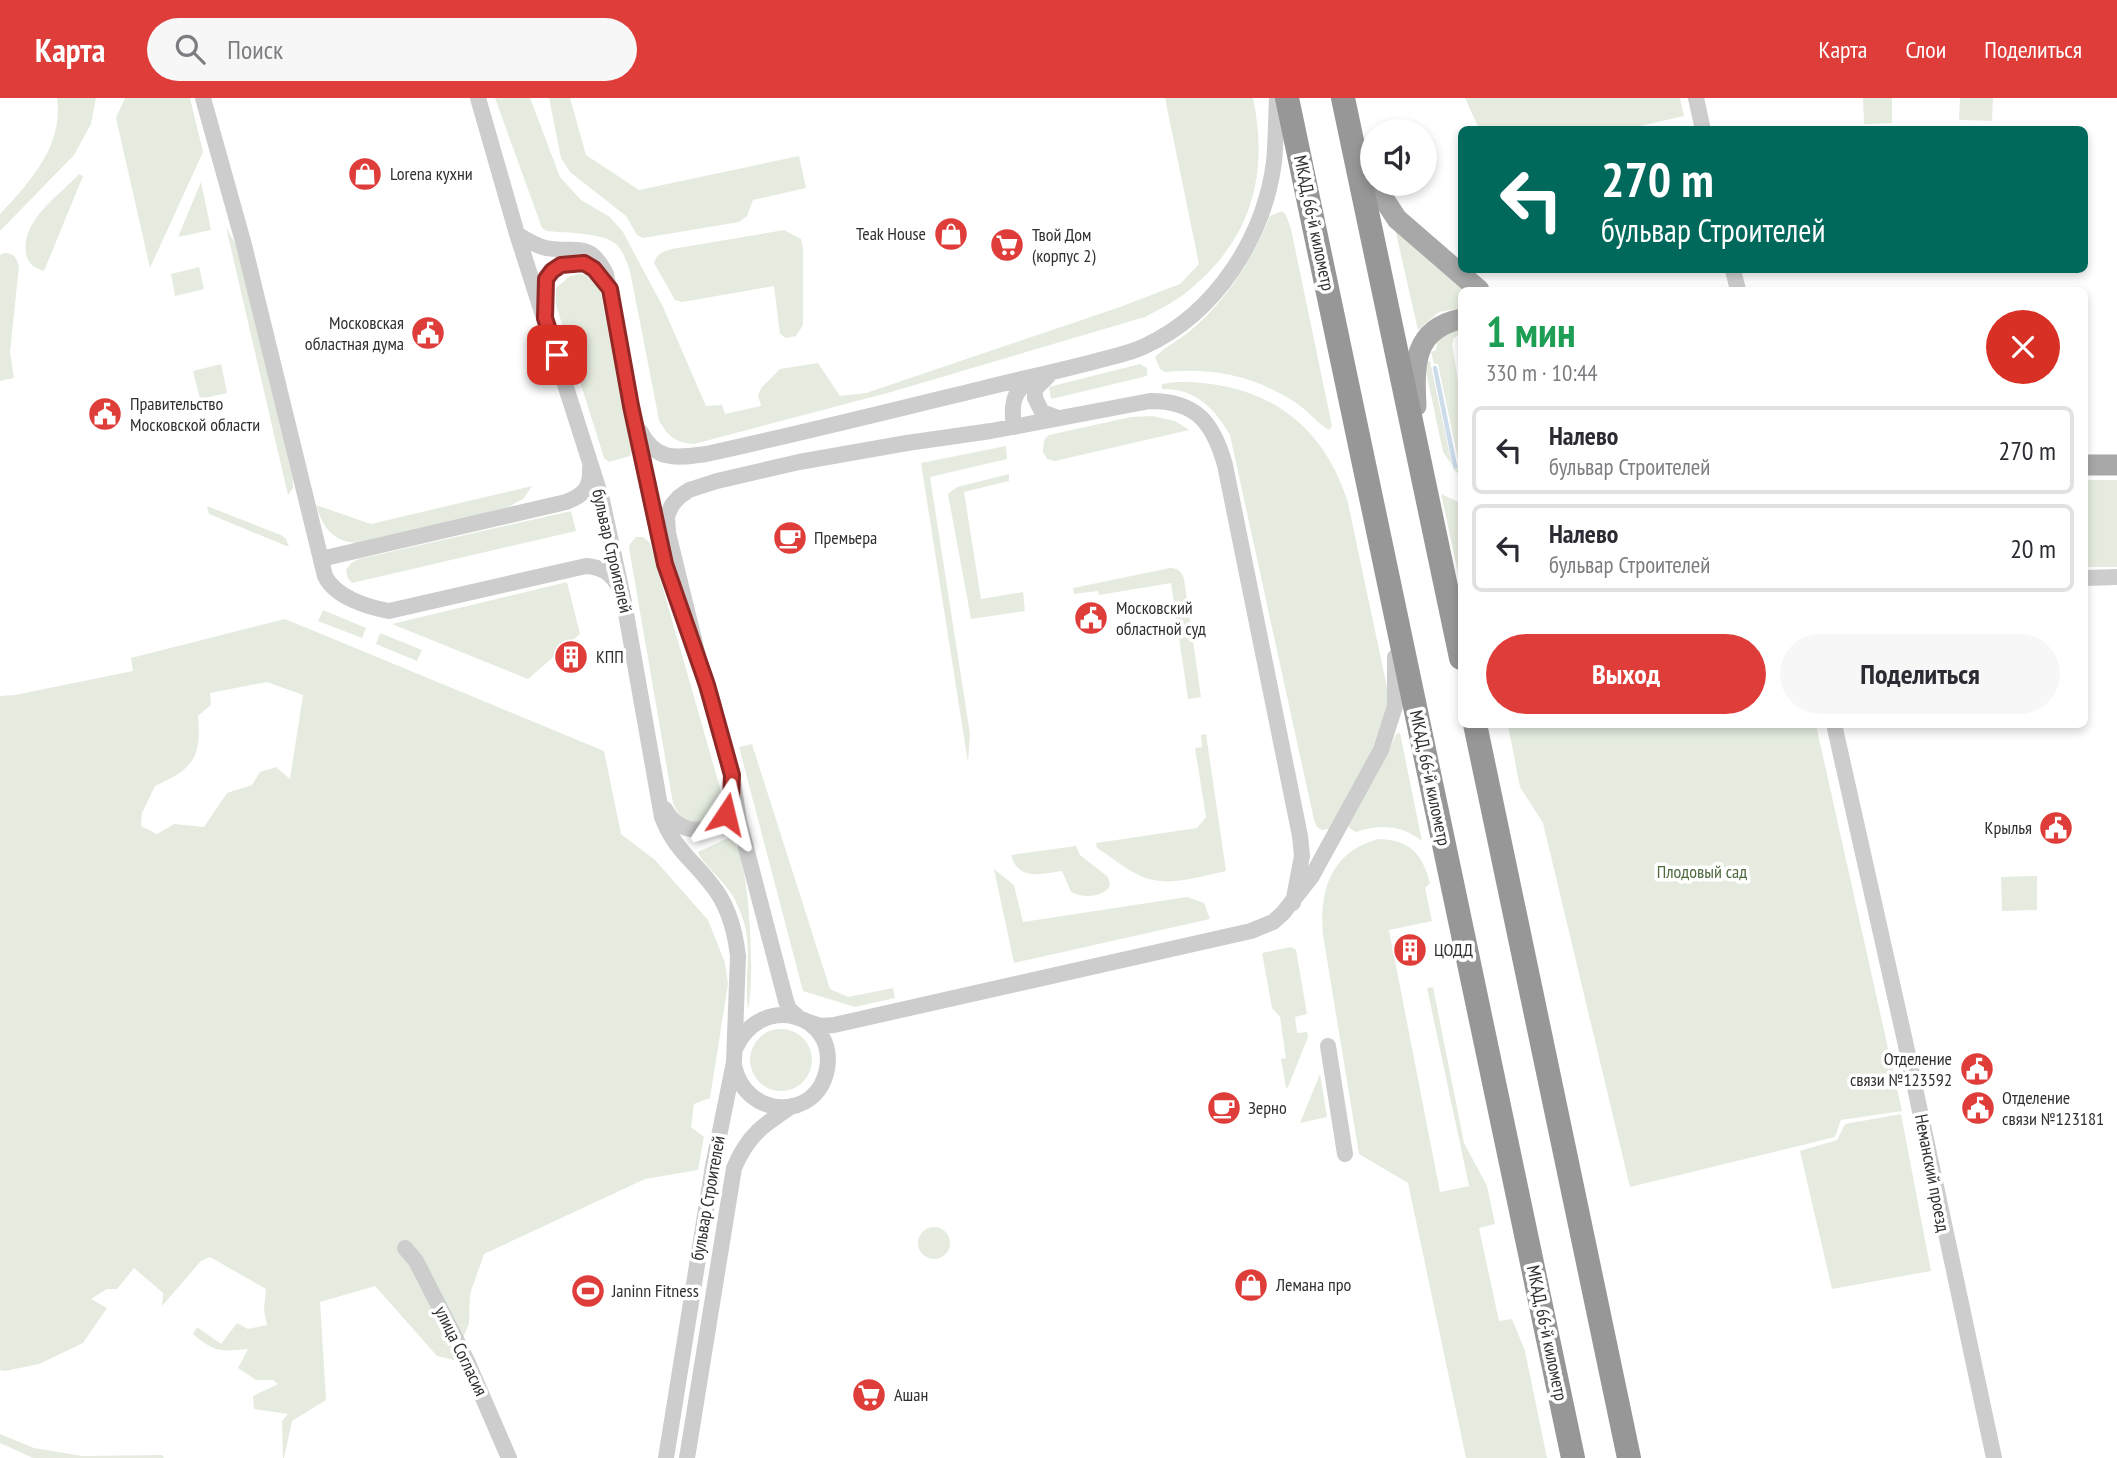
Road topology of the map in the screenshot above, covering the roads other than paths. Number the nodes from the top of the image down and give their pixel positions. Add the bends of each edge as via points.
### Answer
1 (203, 98) edge
2 (478, 98) edge
3 (1277, 98) edge
4 (1287, 98) edge
5 (1344, 98) edge
6 (1696, 98) edge
7 (1702, 126) edge
8 (1360, 144) edge
9 (1380, 196) edge
10 (517, 233) junction
11 (1458, 272) edge
12 (1459, 273) edge
13 (1476, 287) edge
14 (610, 289) junction
15 (545, 318) junction
16 (1458, 320) edge
17 (1044, 376) junction
18 (631, 406) junction
19 (1060, 418) junction
20 (1014, 427) junction
21 (1418, 451) junction
22 (589, 458) junction
23 (2088, 465) edge
24 (2117, 465) edge
25 (321, 559) junction
26 (2117, 577) edge
27 (1388, 578) junction
28 (2088, 578) edge
29 (624, 602) junction
30 (1458, 644) edge
31 (700, 664) junction
32 (1476, 728) edge
33 (1835, 728) edge
34 (732, 775) junction
35 (657, 790) junction
36 (1293, 903) junction
37 (803, 1020) junction
38 (1328, 1046) dead end
39 (734, 1056) junction
40 (792, 1106) junction
41 (1345, 1154) dead end
42 (405, 1248) dead end
43 (1621, 1420) junction
44 (509, 1458) edge
45 (666, 1458) edge
46 (687, 1458) edge
47 (1573, 1458) edge
48 (1629, 1458) edge
49 (1639, 1458) edge
50 (1994, 1458) edge

1 - 25 street
2 - 10 street, бульвар Строителей
3 - 17 street via 1274,163 1263,209 1223,283 1184,323 1157,340 1131,352
4 - 27 highway, МКАД, 66-й километр
5 - 8 main road
5 - 21 highway
6 - 7 street
9 - 11 main road via 1397,219
10 - 14 street, бульвар Строителей via 547,248 591,253 600,261
10 - 15 street, бульвар Строителей
12 - 13 main road
14 - 15 street, бульвар Строителей via 584,263 561,265 546,279
14 - 18 street, бульвар Строителей
15 - 22 street, бульвар Строителей
16 - 21 main road via 1430,332 1420,347 1415,382
17 - 18 street via 681,458 666,456 646,443
17 - 19 street via 1035,398 1042,412
17 - 20 street via 1018,390 1013,400
18 - 31 street, бульвар Строителей via 665,564
19 - 20 street
19 - 36 street via 1167,401 1196,412 1217,439 1300,836 1302,856
20 - 31 street via 799,462 717,481 679,497 667,516 668,533
21 - 30 highway
22 - 25 street via 585,493 566,502
22 - 29 street, бульвар Строителей
23 - 24 main road
25 - 29 street via 330,586 339,593 389,611 586,566 612,576
26 - 28 street
27 - 36 street via 1396,675 1388,731 1312,876
27 - 47 highway, МКАД, 66-й километр
29 - 35 street, бульвар Строителей
31 - 34 street, бульвар Строителей
32 - 43 highway
33 - 50 street, Неманский проезд
34 - 35 street, бульвар Строителей via 726,814 701,830 673,822
34 - 37 street, бульвар Строителей via 739,821 786,1001
35 - 39 street, бульвар Строителей via 662,817 675,845 716,890 732,923 738,956
36 - 37 street via 1273,922 1251,932 834,1025
37 - 39 street, бульвар Строителей via 783,1014 753,1023 742,1034
37 - 40 street, бульвар Строителей via 823,1041 827,1067 816,1092
38 - 41 street
39 - 40 street, бульвар Строителей via 736,1076 752,1098 778,1108
39 - 45 street, бульвар Строителей
40 - 46 street, бульвар Строителей via 766,1122 734,1168
42 - 44 street, улица Согласия via 467,1361
43 - 48 highway
43 - 49 main road

